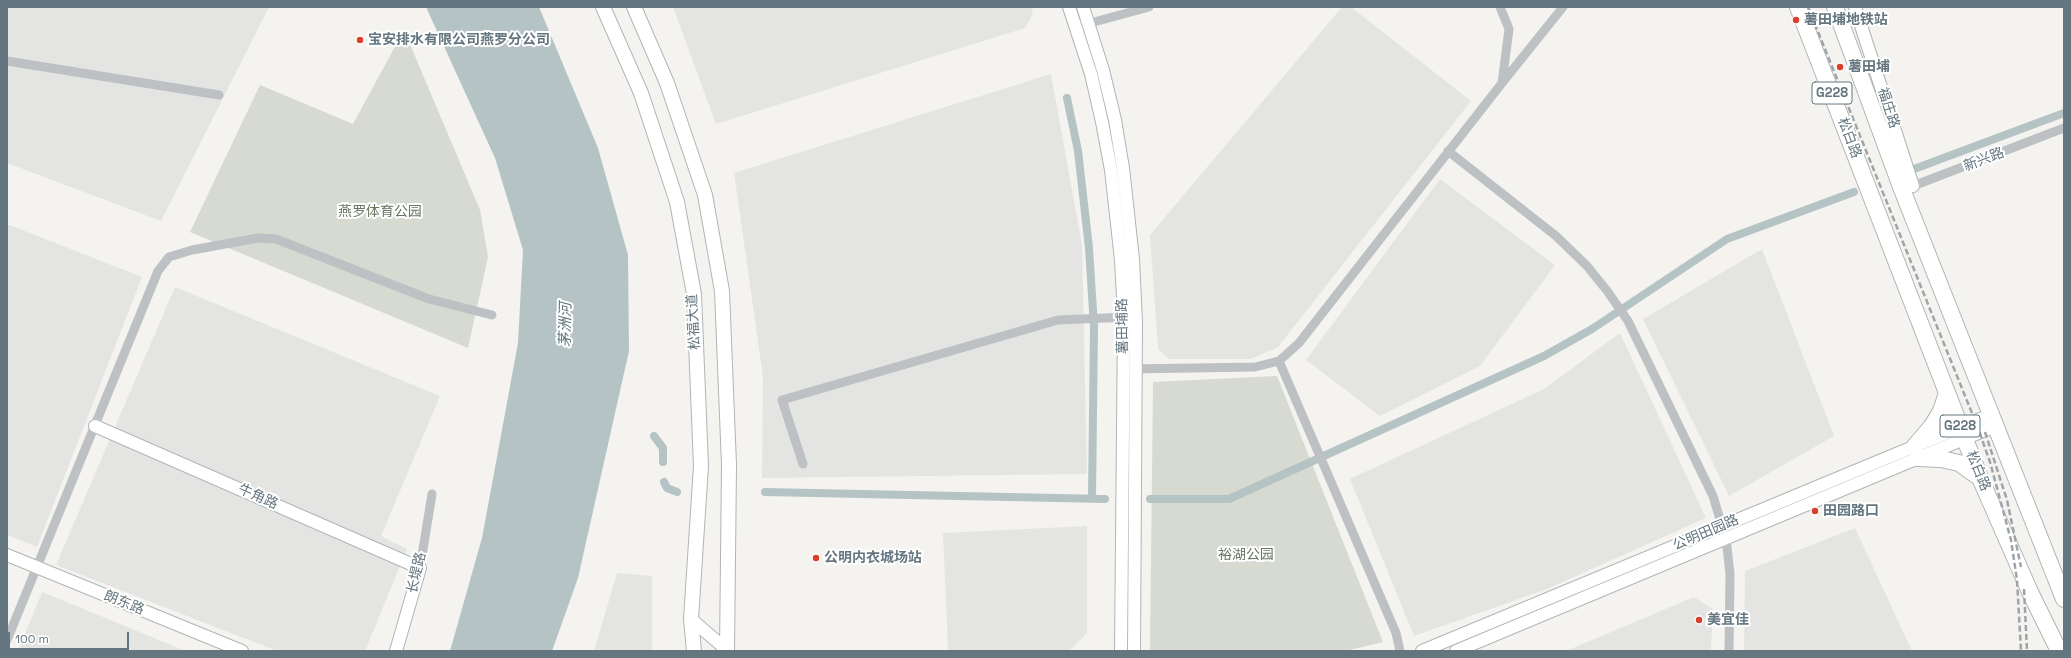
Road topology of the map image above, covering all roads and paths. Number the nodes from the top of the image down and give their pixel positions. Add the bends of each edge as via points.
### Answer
1 (603, 7) edge
2 (634, 7) edge
3 (1069, 7) edge
4 (1083, 7) edge
5 (1149, 7) edge
6 (1500, 7) edge
7 (1564, 7) edge
8 (1798, 7) edge
9 (1835, 7) edge
10 (1855, 7) edge
11 (1088, 24) junction
12 (1076, 28) junction
13 (7, 61) edge
14 (1502, 83) junction
15 (219, 95) dead end
16 (2064, 128) edge
17 (1448, 151) junction
18 (1906, 188) junction
19 (492, 315) dead end
20 (1124, 317) junction
21 (1136, 317) junction
22 (1279, 361) junction
23 (1123, 369) junction
24 (1136, 369) junction
25 (1947, 393) junction
26 (1993, 420) junction
27 (95, 426) junction
28 (1963, 433) junction
29 (1916, 452) junction
30 (803, 464) dead end
31 (1980, 478) junction
32 (432, 494) dead end
33 (1722, 526) junction
34 (1726, 538) junction
35 (7, 555) edge
36 (37, 568) junction
37 (420, 568) junction
38 (2064, 599) edge
39 (691, 619) junction
40 (7, 640) edge
41 (242, 651) edge
42 (396, 651) edge
43 (694, 651) edge
44 (727, 651) edge
45 (1121, 651) edge
46 (1134, 651) edge
47 (1400, 651) edge
48 (1422, 651) edge
49 (1456, 651) edge
50 (1728, 651) edge
51 (2059, 651) edge

1 - 39 main road, 松福大道 via 641,93 677,202 694,294 701,466
2 - 44 main road, 松福大道 via 667,83 705,195 722,291 729,465
3 - 12 street, 薯田埔路
4 - 11 street, 薯田埔路
5 - 11 street
6 - 14 street via 1509,29
7 - 14 street
8 - 25 highway, 松白路 / G228
9 - 18 highway, G228 via 1894,167
10 - 18 street, 福庄路
11 - 12 street
11 - 21 street, 薯田埔路 via 1105,78 1123,168
12 - 20 street, 薯田埔路 via 1091,74 1111,170 1121,260
13 - 15 street
14 - 17 street
16 - 18 street, 新兴路
17 - 22 street via 1299,343
17 - 33 street via 1556,236 1587,266 1608,292 1628,321 1712,496
18 - 26 highway, G228
19 - 27 street via 428,299 276,239 258,238 192,250 169,257 158,271
20 - 21 street
20 - 23 street, 薯田埔路
20 - 30 street via 1058,320 782,400
21 - 24 street, 薯田埔路
22 - 24 street via 1255,367
22 - 47 street via 1396,633
23 - 24 street
23 - 45 street, 薯田埔路
24 - 46 street, 薯田埔路
25 - 28 highway, 松白路 / G228
25 - 29 highway via 1941,411
26 - 28 street, 公明田园路
26 - 38 highway, G228
27 - 36 street
27 - 37 street, 牛角路
28 - 29 street, 公明田园路
28 - 31 highway, 松白路 / G228
29 - 31 highway via 1959,463
29 - 33 street, 公明田园路
29 - 34 street, 公明田园路
31 - 51 highway, 松白路 / G228
32 - 37 street, 长堤路
33 - 34 street
33 - 48 street, 公明田园路
34 - 49 street, 公明田园路
34 - 50 street via 1730,574
35 - 36 street, 朗东路
36 - 40 street
36 - 41 street, 朗东路
37 - 42 street, 长堤路
39 - 43 main road, 松福大道
39 - 44 street

